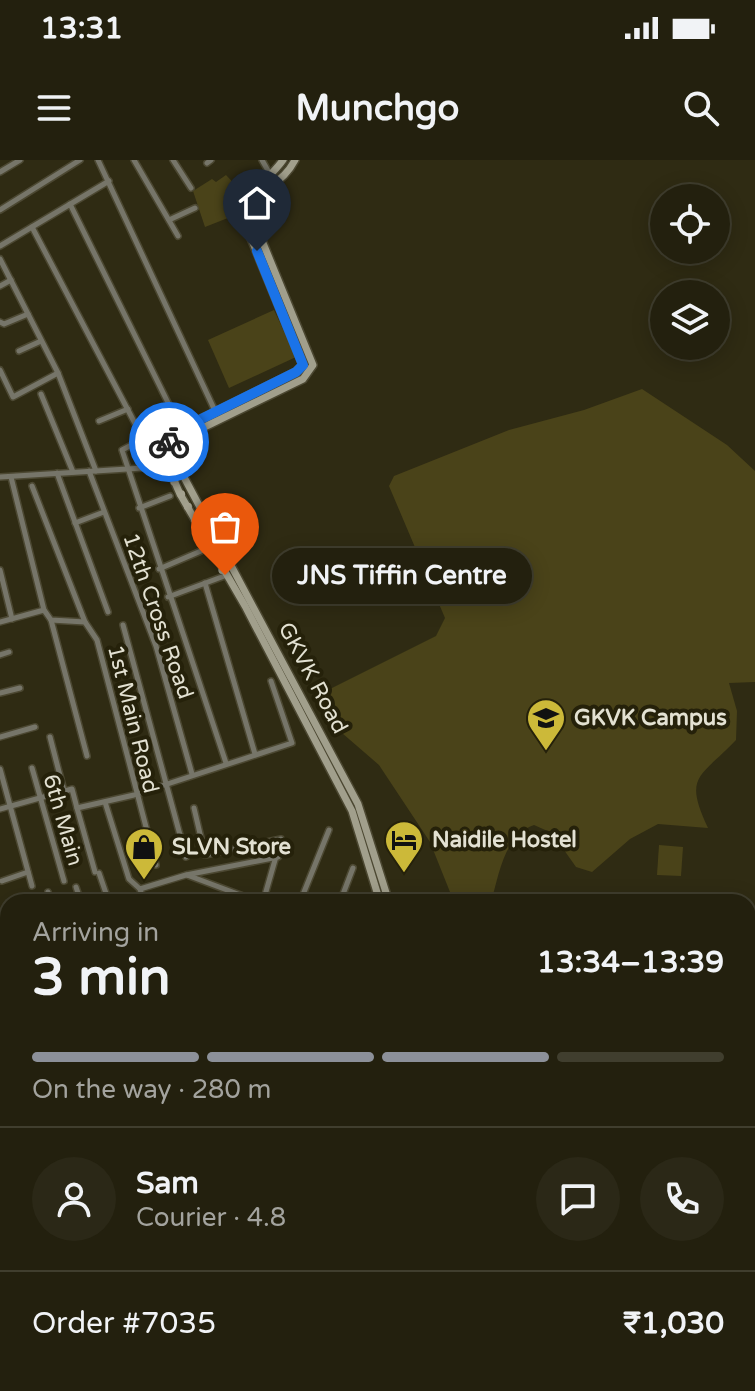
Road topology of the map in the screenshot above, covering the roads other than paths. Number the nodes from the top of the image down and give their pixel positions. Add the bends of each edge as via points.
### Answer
1 (20, 160) edge
2 (80, 160) edge
3 (98, 160) edge
4 (134, 160) edge
5 (173, 160) edge
6 (262, 160) edge
7 (283, 160) edge
8 (295, 160) edge
9 (0, 172) edge
10 (269, 174) junction
11 (280, 179) junction
12 (109, 181) junction
13 (191, 188) dead end
14 (70, 204) junction
15 (195, 208) dead end
16 (0, 210) edge
17 (169, 220) junction
18 (32, 227) junction
19 (178, 236) dead end
20 (1, 244) edge
21 (0, 259) edge
22 (11, 280) junction
23 (0, 286) edge
24 (28, 314) junction
25 (0, 322) edge
26 (41, 341) junction
27 (19, 351) dead end
28 (0, 370) edge
29 (58, 373) junction
30 (41, 394) dead end
31 (128, 409) junction
32 (215, 410) junction
33 (219, 420) junction
34 (99, 421) dead end
35 (183, 433) junction
36 (159, 467) dead end
37 (92, 471) junction
38 (128, 471) junction
39 (73, 472) junction
40 (57, 473) junction
41 (0, 477) edge
42 (11, 477) junction
43 (32, 486) dead end
44 (170, 496) dead end
45 (139, 508) junction
46 (105, 512) junction
47 (75, 523) junction
48 (201, 551) dead end
49 (159, 569) junction
50 (0, 570) edge
51 (231, 572) junction
52 (205, 583) junction
53 (2, 585) edge
54 (168, 597) junction
55 (44, 610) junction
56 (108, 612) dead end
57 (12, 619) junction
58 (51, 620) junction
59 (0, 622) edge
60 (85, 622) junction
61 (123, 625) dead end
62 (9, 652) dead end
63 (0, 655) edge
64 (271, 681) dead end
65 (20, 688) dead end
66 (0, 693) edge
67 (35, 727) dead end
68 (320, 729) junction
69 (312, 733) junction
70 (0, 737) edge
71 (50, 737) dead end
72 (255, 754) junction
73 (87, 756) dead end
74 (226, 763) junction
75 (32, 768) dead end
76 (0, 769) edge
77 (192, 774) junction
78 (165, 783) junction
79 (64, 791) junction
80 (135, 794) junction
81 (40, 798) junction
82 (105, 802) junction
83 (9, 806) junction
84 (77, 808) junction
85 (194, 808) dead end
86 (0, 809) edge
87 (329, 830) dead end
88 (186, 857) dead end
89 (278, 857) junction
90 (156, 865) dead end
91 (353, 868) dead end
92 (28, 872) junction
93 (186, 875) junction
94 (2, 881) dead end
95 (64, 881) dead end
96 (32, 886) dead end
97 (76, 887) dead end
98 (140, 889) junction
99 (78, 894) edge
100 (106, 894) edge
101 (142, 894) edge
102 (239, 894) edge
103 (264, 894) edge
104 (303, 894) edge
105 (343, 894) edge
106 (378, 894) edge
107 (386, 894) edge

1 - 9 street
2 - 16 street
3 - 12 street
4 - 17 street
5 - 13 street
6 - 10 street
7 - 10 main road
8 - 11 main road
10 - 11 street
10 - 32 main road via 251,192 244,210 246,226 303,365
11 - 33 main road via 260,193 254,205 256,226 313,365 303,379
12 - 14 street
12 - 32 street
14 - 18 street
14 - 35 street
15 - 17 street
17 - 19 street
18 - 20 street
18 - 31 street
21 - 22 street, 12th Cross Road
22 - 23 street
22 - 24 street, 12th Cross Road
24 - 25 street
24 - 26 street, 12th Cross Road
26 - 27 street
26 - 29 street, 12th Cross Road
28 - 29 street via 13,397
29 - 37 street, 12th Cross Road
30 - 39 street
31 - 34 street
31 - 38 street via 141,440 122,450
32 - 33 street
32 - 35 main road
33 - 35 main road
35 - 51 main road, GKVK Road via 175,448 177,464
35 - 51 main road, GKVK Road via 171,438 163,455 168,470
36 - 38 street
37 - 38 street
37 - 39 street
37 - 46 street, 12th Cross Road
38 - 45 street
39 - 40 street
40 - 42 street
40 - 47 street
41 - 42 street
42 - 55 street
43 - 60 street
44 - 45 street
45 - 49 street
46 - 47 street
46 - 77 street, 12th Cross Road via 156,646
47 - 56 street
48 - 49 street
49 - 54 street
50 - 53 street
51 - 52 street
51 - 68 main road, GKVK Road
51 - 69 main road, GKVK Road
52 - 54 street
52 - 72 street
53 - 57 street
54 - 74 street
55 - 57 street
55 - 58 street
57 - 59 street
58 - 60 street, 1st Main Road
58 - 73 street
60 - 80 street, 1st Main Road via 97,640
61 - 78 street
62 - 63 street
64 - 72 street via 292,743
65 - 66 street
67 - 70 street
68 - 69 main road
68 - 107 main road, GKVK Road via 358,804
69 - 106 main road, GKVK Road via 352,811
71 - 79 street
72 - 74 street
74 - 77 street
75 - 81 street, 6th Main
76 - 83 street
77 - 78 street
78 - 80 street
78 - 88 street
79 - 81 street
79 - 84 street via 72,789
80 - 82 street
80 - 90 street, 1st Main Road
81 - 83 street
81 - 95 street, 6th Main
82 - 84 street
82 - 98 street via 129,879
83 - 86 street
83 - 92 street
84 - 100 street
85 - 89 street via 205,855 281,839
87 - 104 street
89 - 93 street
89 - 103 street
91 - 105 street
92 - 94 street
92 - 96 street
93 - 98 street
93 - 102 street
97 - 99 street
98 - 101 street

